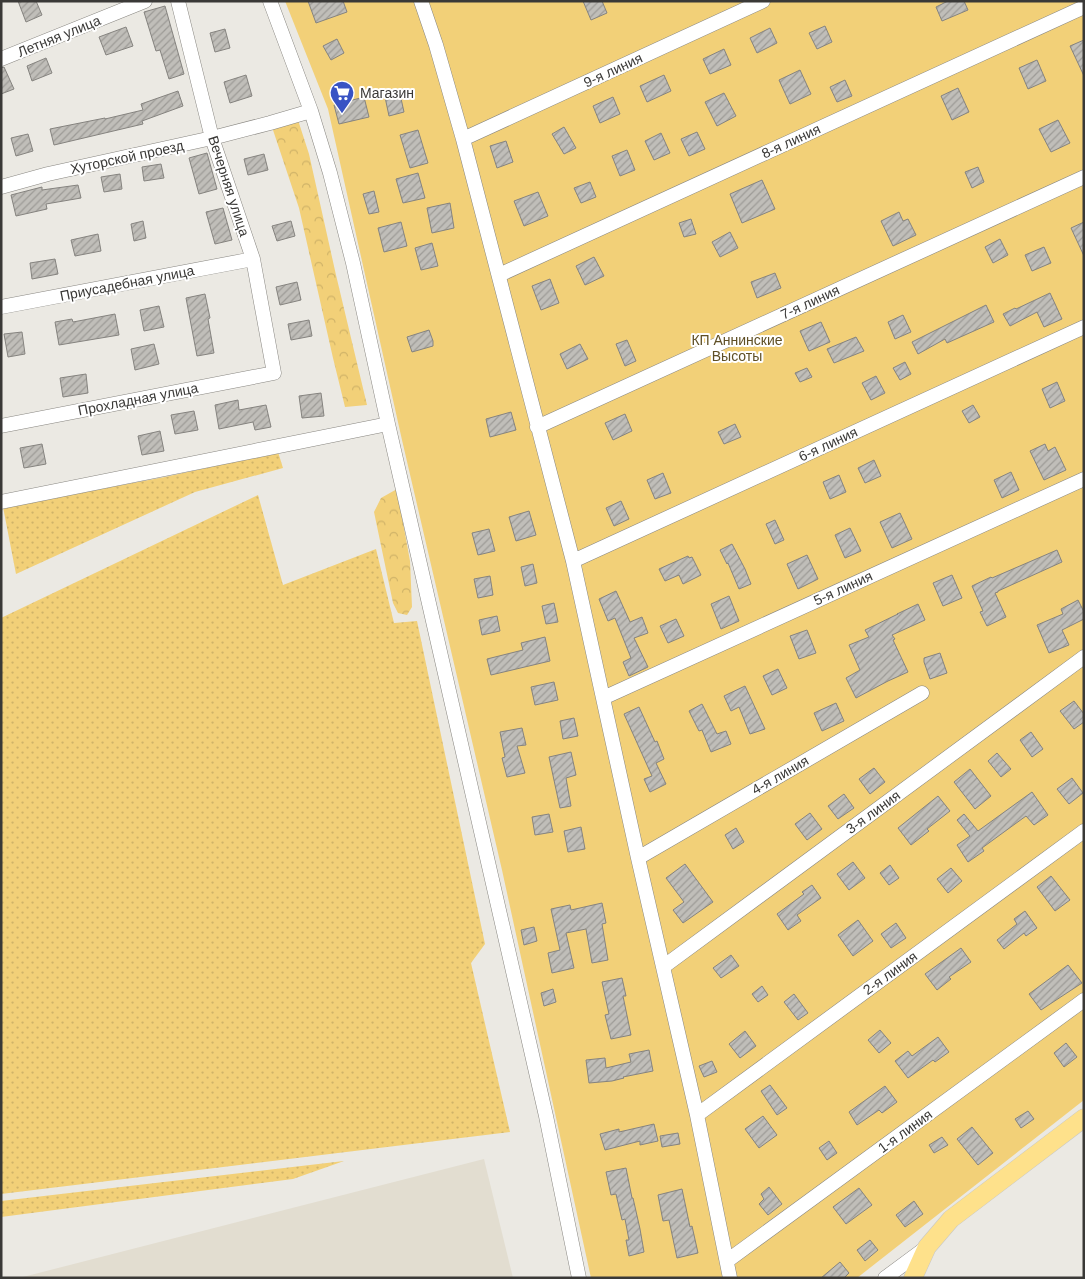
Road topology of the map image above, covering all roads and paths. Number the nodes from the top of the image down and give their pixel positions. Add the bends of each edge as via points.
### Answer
1 (145, 1) edge
2 (178, 1) edge
3 (270, 1) edge
4 (421, 1) edge
5 (763, 1) edge
6 (1084, 6) edge
7 (1, 59) edge
8 (311, 110) junction
9 (212, 138) junction
10 (463, 139) junction
11 (1084, 178) edge
12 (1, 187) edge
13 (253, 259) junction
14 (499, 275) junction
15 (1, 307) edge
16 (1084, 328) edge
17 (274, 372) joint
18 (388, 424) junction
19 (1, 426) edge
20 (537, 427) junction
21 (1084, 479) edge
22 (1, 502) edge
23 (573, 561) junction
24 (1084, 657) edge
25 (922, 693) dead end
26 (603, 698) junction
27 (1084, 831) edge
28 (638, 858) junction
29 (663, 967) junction
30 (1084, 1000) edge
31 (697, 1115) junction
32 (1084, 1118) edge
33 (927, 1246) junction
34 (727, 1261) junction
35 (579, 1278) edge
36 (730, 1278) edge
37 (885, 1278) edge
38 (913, 1278) edge

1 - 7 street, Летняя улица
2 - 9 street, Вечерняя улица
3 - 8 street
4 - 10 street
5 - 10 street, 9-я линия
6 - 14 street, 8-я линия
8 - 9 street, Хуторской проезд
8 - 18 street via 353,263
9 - 12 street, Хуторской проезд
9 - 13 street, Вечерняя улица
10 - 14 street
11 - 20 street, 7-я линия
13 - 15 street, Приусадебная улица
13 - 17 street, Вечерняя улица
14 - 20 street
16 - 23 street, 6-я линия
17 - 19 street, Прохладная улица
18 - 22 street
18 - 35 street via 544,1106
20 - 23 street
21 - 26 street, 5-я линия
23 - 26 street
24 - 29 street, 3-я линия
25 - 28 street, 4-я линия
26 - 28 street
27 - 31 street, 2-я линия
28 - 29 street
29 - 31 street
30 - 34 street, 1-я линия
31 - 34 street
32 - 33 main road via 950,1219
33 - 37 street
33 - 38 main road
34 - 36 street

